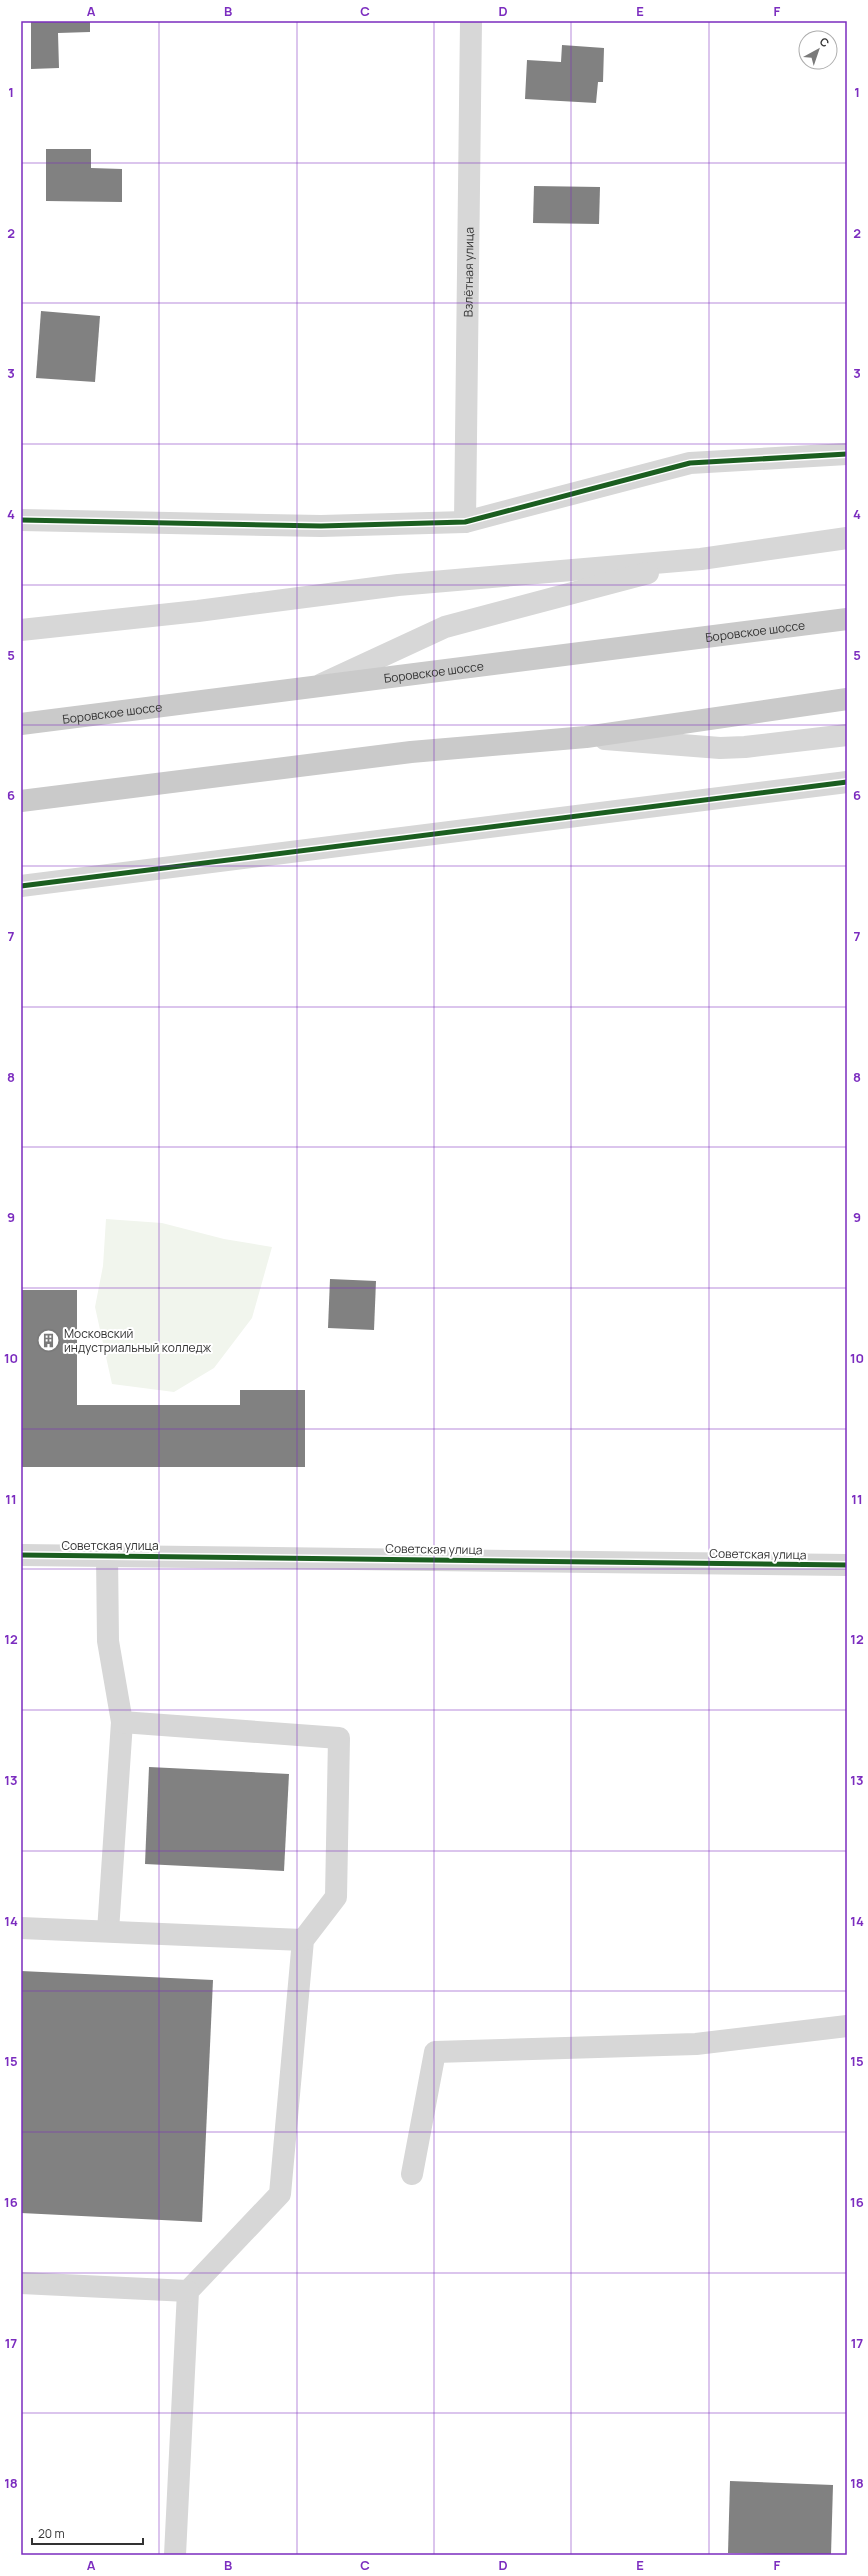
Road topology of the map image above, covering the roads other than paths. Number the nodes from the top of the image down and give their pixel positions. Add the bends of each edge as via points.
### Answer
1 (471, 21) edge
2 (847, 454) edge
3 (21, 520) edge
4 (465, 522) junction
5 (847, 538) edge
6 (702, 559) junction
7 (847, 619) edge
8 (21, 630) edge
9 (316, 687) junction
10 (847, 699) edge
11 (21, 724) edge
12 (847, 735) edge
13 (586, 737) junction
14 (847, 782) edge
15 (21, 801) edge
16 (21, 886) edge
17 (21, 1555) edge
18 (107, 1555) junction
19 (847, 1565) edge
20 (122, 1722) junction
21 (21, 1928) edge
22 (108, 1931) junction
23 (303, 1940) junction
24 (847, 2026) edge
25 (412, 2174) dead end
26 (21, 2283) edge
27 (188, 2292) junction
28 (175, 2555) edge

1 - 4 street, Взлётная улица
2 - 4 street via 690,463
3 - 4 street via 321,526
5 - 6 street
6 - 8 street via 398,585 198,611
6 - 9 street via 445,627
7 - 9 main road, Боровское шоссе
9 - 11 main road, Боровское шоссе
10 - 13 main road
12 - 13 street via 720,748
13 - 15 main road via 411,752
14 - 16 street
17 - 18 street, Советская улица
18 - 19 street, Советская улица
18 - 20 street via 108,1641
20 - 22 street
20 - 23 street via 339,1738 336,1897
21 - 22 street
22 - 23 street
23 - 27 street via 280,2194
24 - 25 street via 696,2044 434,2052
26 - 27 street
27 - 28 street

